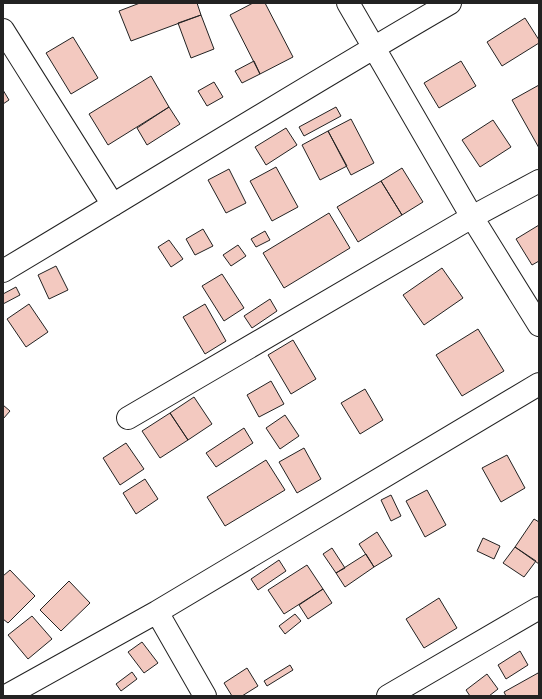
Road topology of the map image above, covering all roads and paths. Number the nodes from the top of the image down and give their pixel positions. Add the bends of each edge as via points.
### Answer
1 (348, 3) edge
2 (450, 3) edge
3 (3, 30) edge
4 (374, 47) junction
5 (539, 181) edge
6 (113, 205) junction
7 (472, 217) junction
8 (3, 270) edge
9 (539, 325) edge
10 (539, 384) edge
11 (128, 418) dead end
12 (539, 608) edge
13 (157, 612) junction
14 (6, 696) edge
15 (205, 696) edge
16 (388, 696) edge

1 - 4 street
2 - 4 street
3 - 6 street
4 - 6 street
4 - 7 street
5 - 7 street
6 - 8 street
7 - 9 street
7 - 11 street
10 - 13 street
12 - 16 street
13 - 14 street
13 - 15 street

